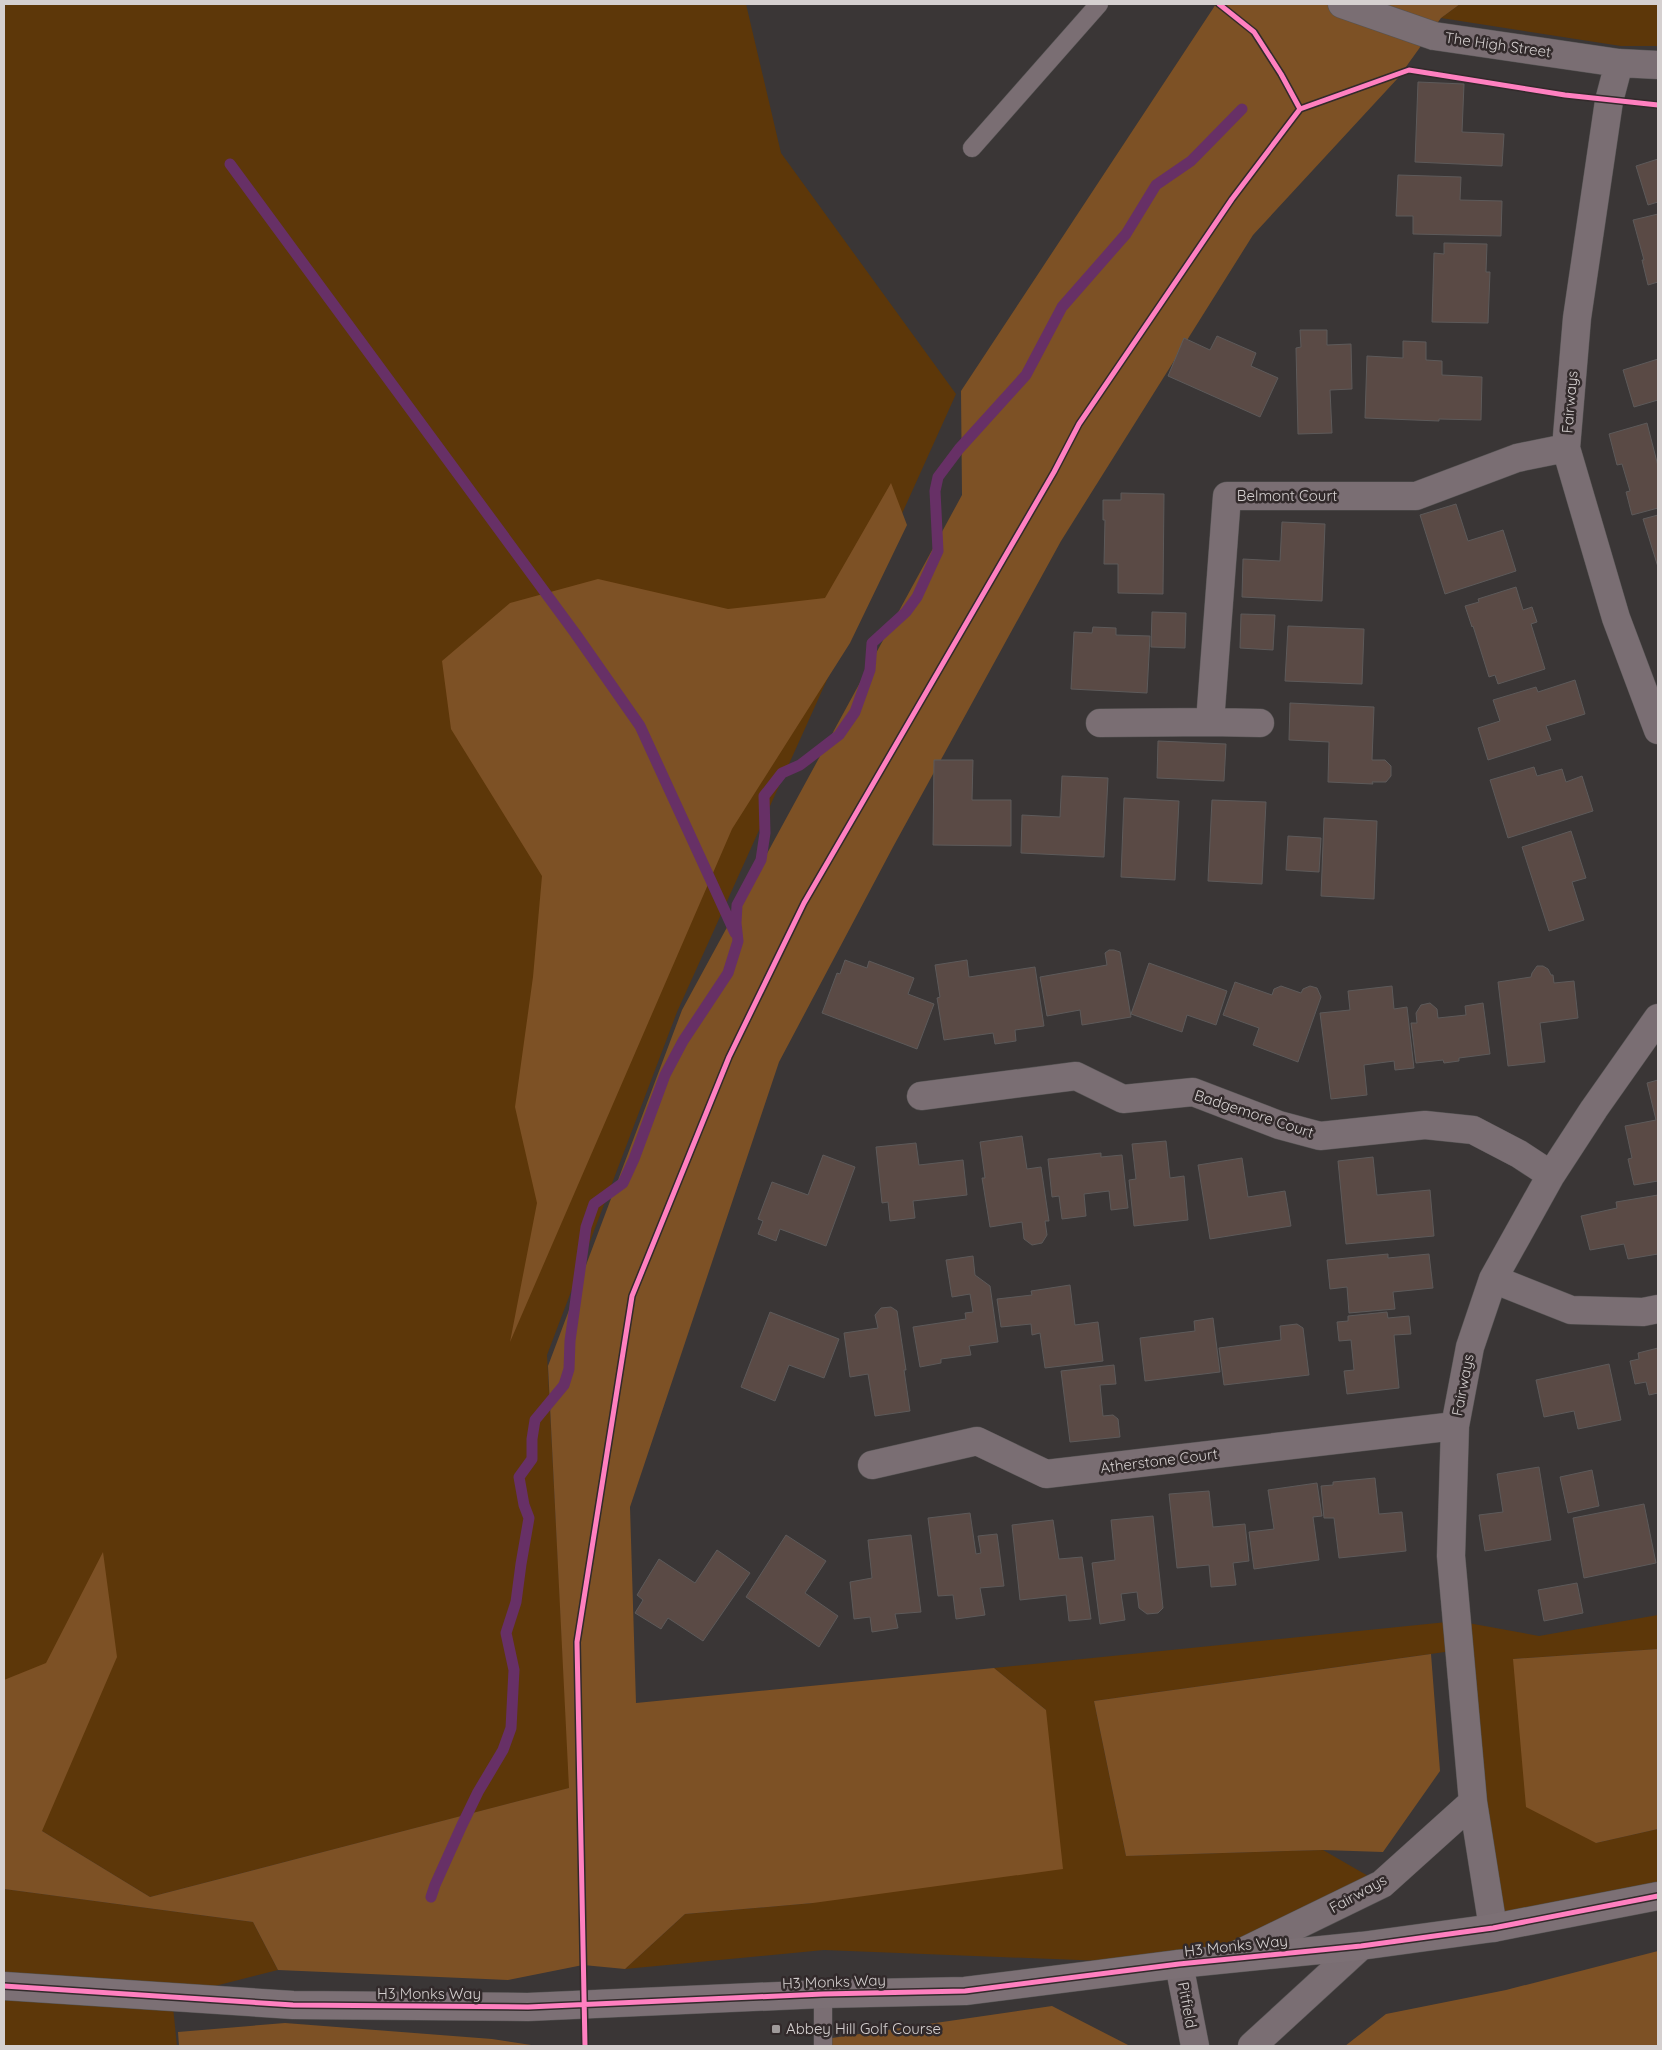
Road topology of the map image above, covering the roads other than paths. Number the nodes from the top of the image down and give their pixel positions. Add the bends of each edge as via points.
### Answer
1 (1100, 4) edge
2 (1342, 4) edge
3 (1618, 63) junction
4 (1658, 65) edge
5 (972, 148) dead end
6 (1566, 448) junction
7 (1210, 722) junction
8 (1100, 723) dead end
9 (1260, 723) dead end
10 (1658, 730) edge
11 (1658, 1018) edge
12 (921, 1096) dead end
13 (1551, 1176) junction
14 (1494, 1279) junction
15 (1658, 1309) edge
16 (1455, 1426) junction
17 (872, 1464) dead end
18 (1473, 1802) junction
19 (1658, 1896) edge
20 (1493, 1928) junction
21 (1361, 1946) junction
22 (1226, 1960) junction
23 (1179, 1964) junction
24 (4, 1986) edge
25 (823, 1994) junction
26 (823, 2046) edge
27 (1194, 2046) edge
28 (1252, 2046) edge

1 - 5 lane
2 - 3 street, The High Street via 1434,36
3 - 4 street, The High Street
3 - 6 street, Fairways via 1609,101 1577,318
6 - 7 street, Belmont Court via 1517,458 1416,496 1227,496
6 - 10 street, Fairways via 1616,618
7 - 8 street
7 - 9 street
11 - 13 street, Fairways
12 - 13 street, Badgemore Court via 1076,1076 1123,1099 1193,1092 1279,1126 1320,1136 1425,1125 1473,1130 1520,1154
13 - 14 street, Fairways
14 - 15 street via 1571,1310 1643,1312
14 - 16 street, Fairways via 1470,1347
16 - 17 street, Atherstone Court via 1046,1474 977,1441
16 - 18 street, Fairways via 1451,1556
18 - 20 street, Fairways
18 - 22 street, Fairways via 1382,1884
19 - 20 street, H3 Monks Way
20 - 21 street, H3 Monks Way
21 - 22 street, H3 Monks Way
21 - 28 street
22 - 23 street, H3 Monks Way
23 - 25 street, H3 Monks Way via 965,1991
23 - 27 street, Pitfield
24 - 25 street, H3 Monks Way via 293,2005 528,2007
25 - 26 lane

